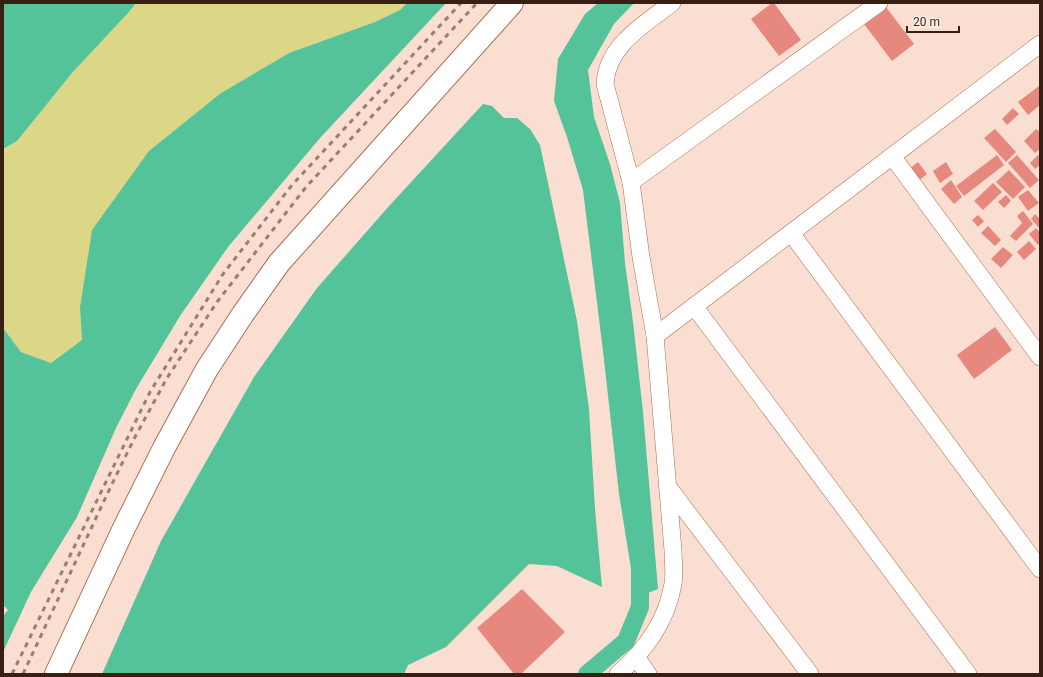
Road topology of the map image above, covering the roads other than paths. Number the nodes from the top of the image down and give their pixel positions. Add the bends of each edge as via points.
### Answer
1 (512, 3) edge
2 (672, 3) edge
3 (879, 3) edge
4 (1040, 44) edge
5 (892, 156) junction
6 (631, 182) junction
7 (791, 233) junction
8 (694, 306) junction
9 (655, 336) junction
10 (1040, 357) edge
11 (668, 486) junction
12 (1040, 569) edge
13 (636, 657) junction
14 (56, 674) edge
15 (618, 674) edge
16 (648, 674) edge
17 (810, 674) edge
18 (968, 674) edge

1 - 14 main road via 279,263 239,320 207,369 165,446
2 - 6 street via 629,37 612,57 606,71 605,84
3 - 6 street
4 - 5 street
5 - 7 street
5 - 10 street
6 - 9 street
7 - 8 street
7 - 12 street
8 - 9 street
8 - 18 street
9 - 11 street
11 - 13 street via 673,583 659,624
11 - 17 street
13 - 15 street
13 - 16 street

